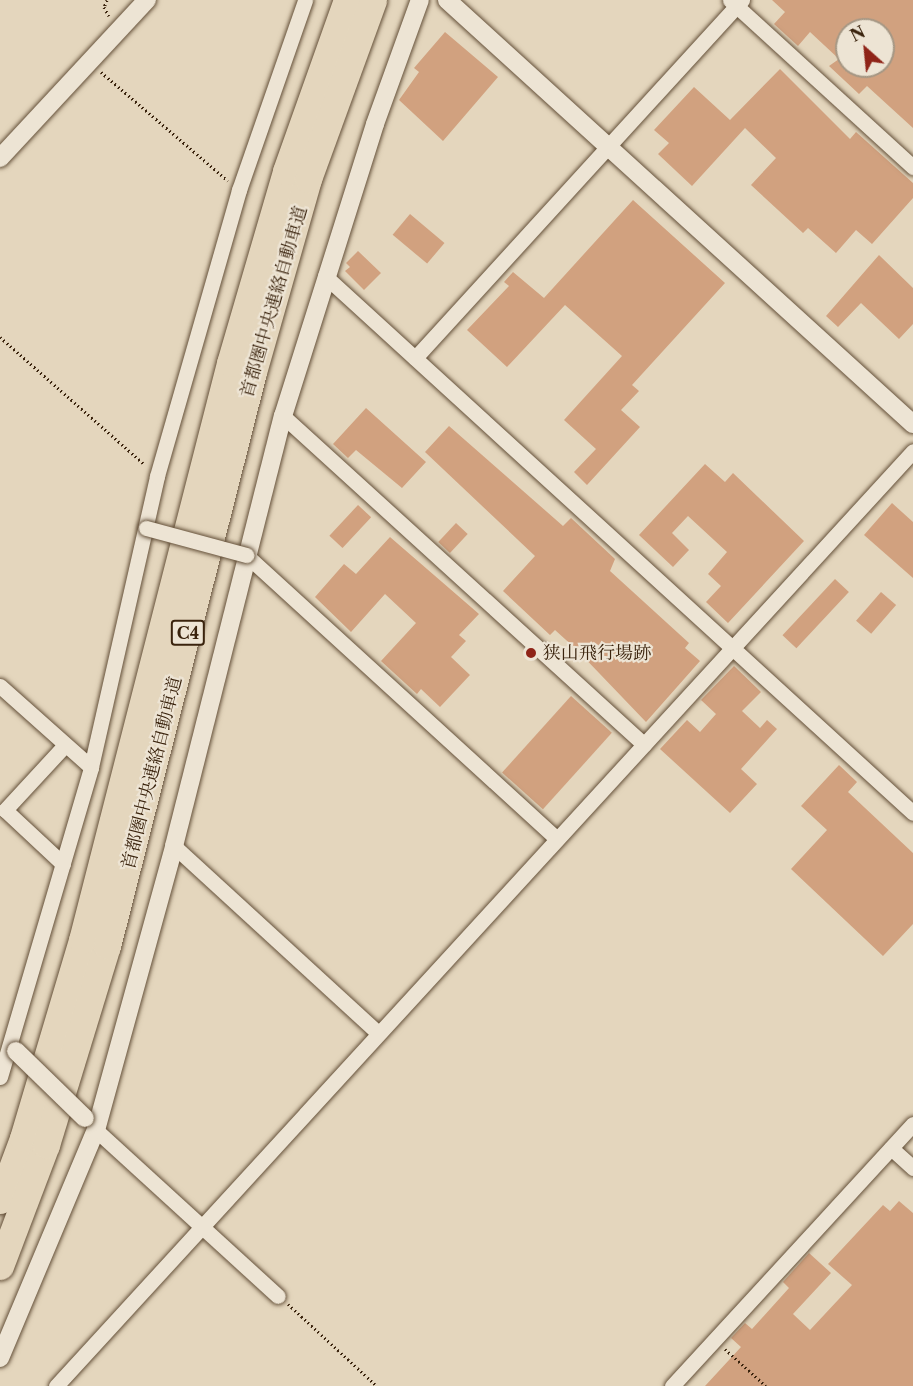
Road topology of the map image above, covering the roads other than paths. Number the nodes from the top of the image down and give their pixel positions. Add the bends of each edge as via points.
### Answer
1 (147, 0) edge
2 (305, 0) edge
3 (347, 0) edge
4 (373, 0) edge
5 (420, 0) edge
6 (447, 0) edge
7 (736, 2) edge
8 (606, 148) junction
9 (0, 158) edge
10 (913, 167) edge
11 (325, 276) junction
12 (415, 358) junction
13 (283, 416) junction
14 (913, 424) edge
15 (913, 451) edge
16 (146, 528) junction
17 (246, 555) junction
18 (732, 648) junction
19 (0, 686) edge
20 (644, 744) junction
21 (65, 745) junction
22 (90, 767) junction
23 (913, 813) edge
24 (556, 838) junction
25 (174, 846) junction
26 (63, 864) junction
27 (378, 1033) junction
28 (9, 1046) edge
29 (0, 1077) edge
30 (91, 1124) junction
31 (913, 1124) edge
32 (891, 1148) junction
33 (913, 1168) edge
34 (0, 1200) edge
35 (203, 1226) junction
36 (0, 1266) edge
37 (278, 1296) road end
38 (0, 1358) edge
39 (56, 1386) edge
40 (672, 1386) edge

1 - 9 street
2 - 16 street via 239,190 157,476
3 - 34 highway, 首都圏中央連絡自動車道 / C4 via 286,171 237,340 82,940 23,1138
4 - 36 highway, 首都圏中央連絡自動車道 / C4 via 308,179 256,360 107,946 46,1145
5 - 11 street
6 - 8 street
7 - 8 street
7 - 10 street
8 - 12 street
8 - 14 street
11 - 12 street
11 - 13 street
12 - 18 street
13 - 17 street
13 - 20 street
15 - 18 street
16 - 17 street, bridge
16 - 22 street
17 - 24 street
17 - 25 street
18 - 20 street
18 - 23 street
19 - 21 street
20 - 24 street
21 - 22 street
21 - 26 street via 5,810
22 - 26 street
24 - 27 street
25 - 27 street
25 - 30 street
26 - 28 street
27 - 35 street
28 - 29 street
28 - 30 street, bridge
30 - 35 street
30 - 38 street
31 - 32 street
32 - 33 street
32 - 40 street
35 - 37 street
35 - 39 street

